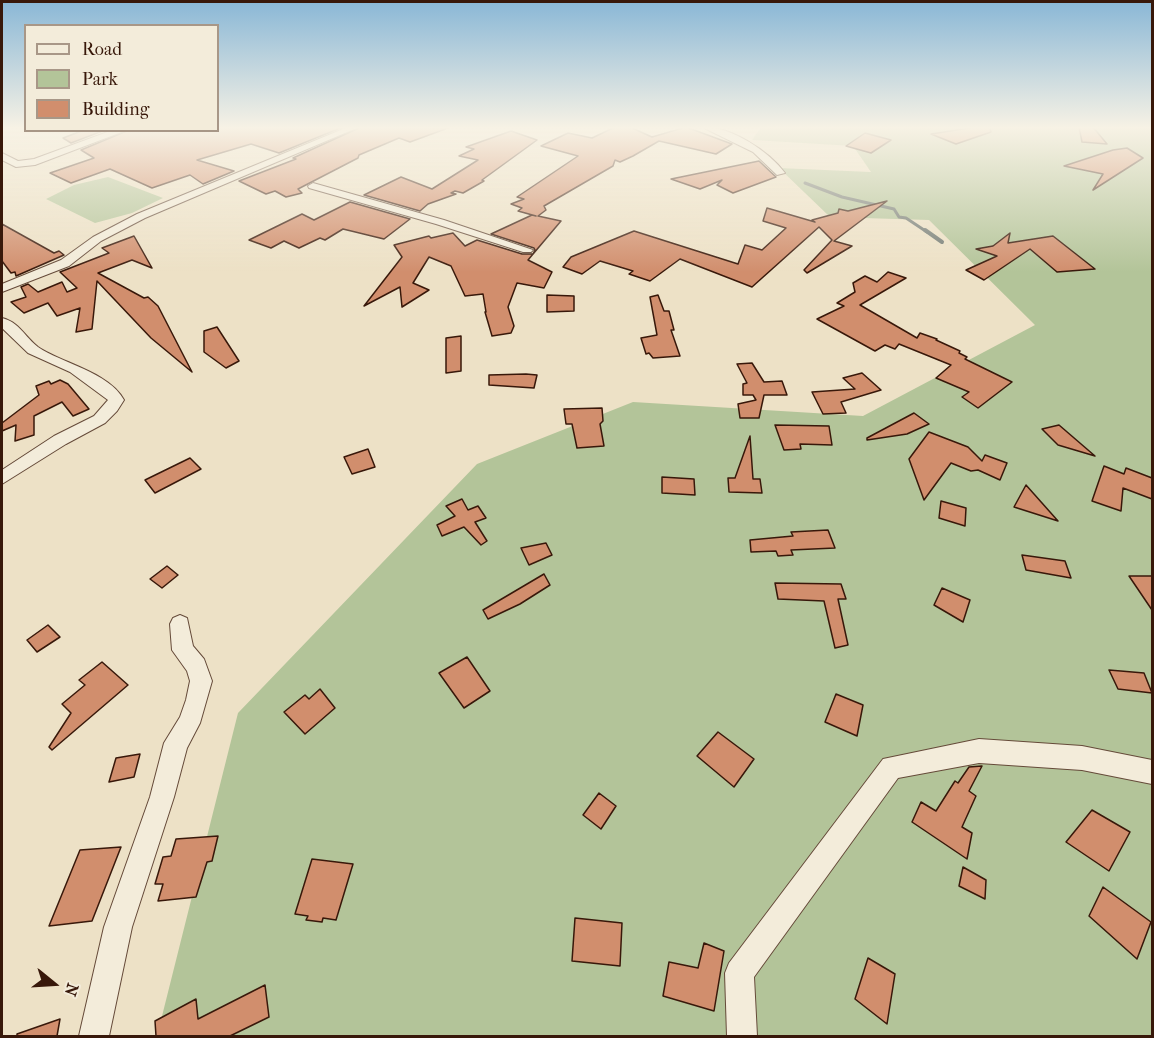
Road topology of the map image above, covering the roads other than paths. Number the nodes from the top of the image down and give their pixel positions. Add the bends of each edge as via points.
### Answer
1 (239, 175) edge
2 (313, 186) dead end
3 (527, 250) dead end
4 (2, 288) edge
5 (2, 322) edge
6 (2, 478) edge
7 (180, 624) dead end
8 (1152, 772) edge
9 (94, 1036) edge
10 (742, 1036) edge

1 - 4 street via 141,216 97,239 65,263
2 - 3 street
5 - 6 street via 33,350 75,369 116,400 95,422
7 - 9 street via 183,650 196,666 201,681 189,723 176,743 118,927
8 - 10 street via 1082,758 979,751 891,767 739,973

